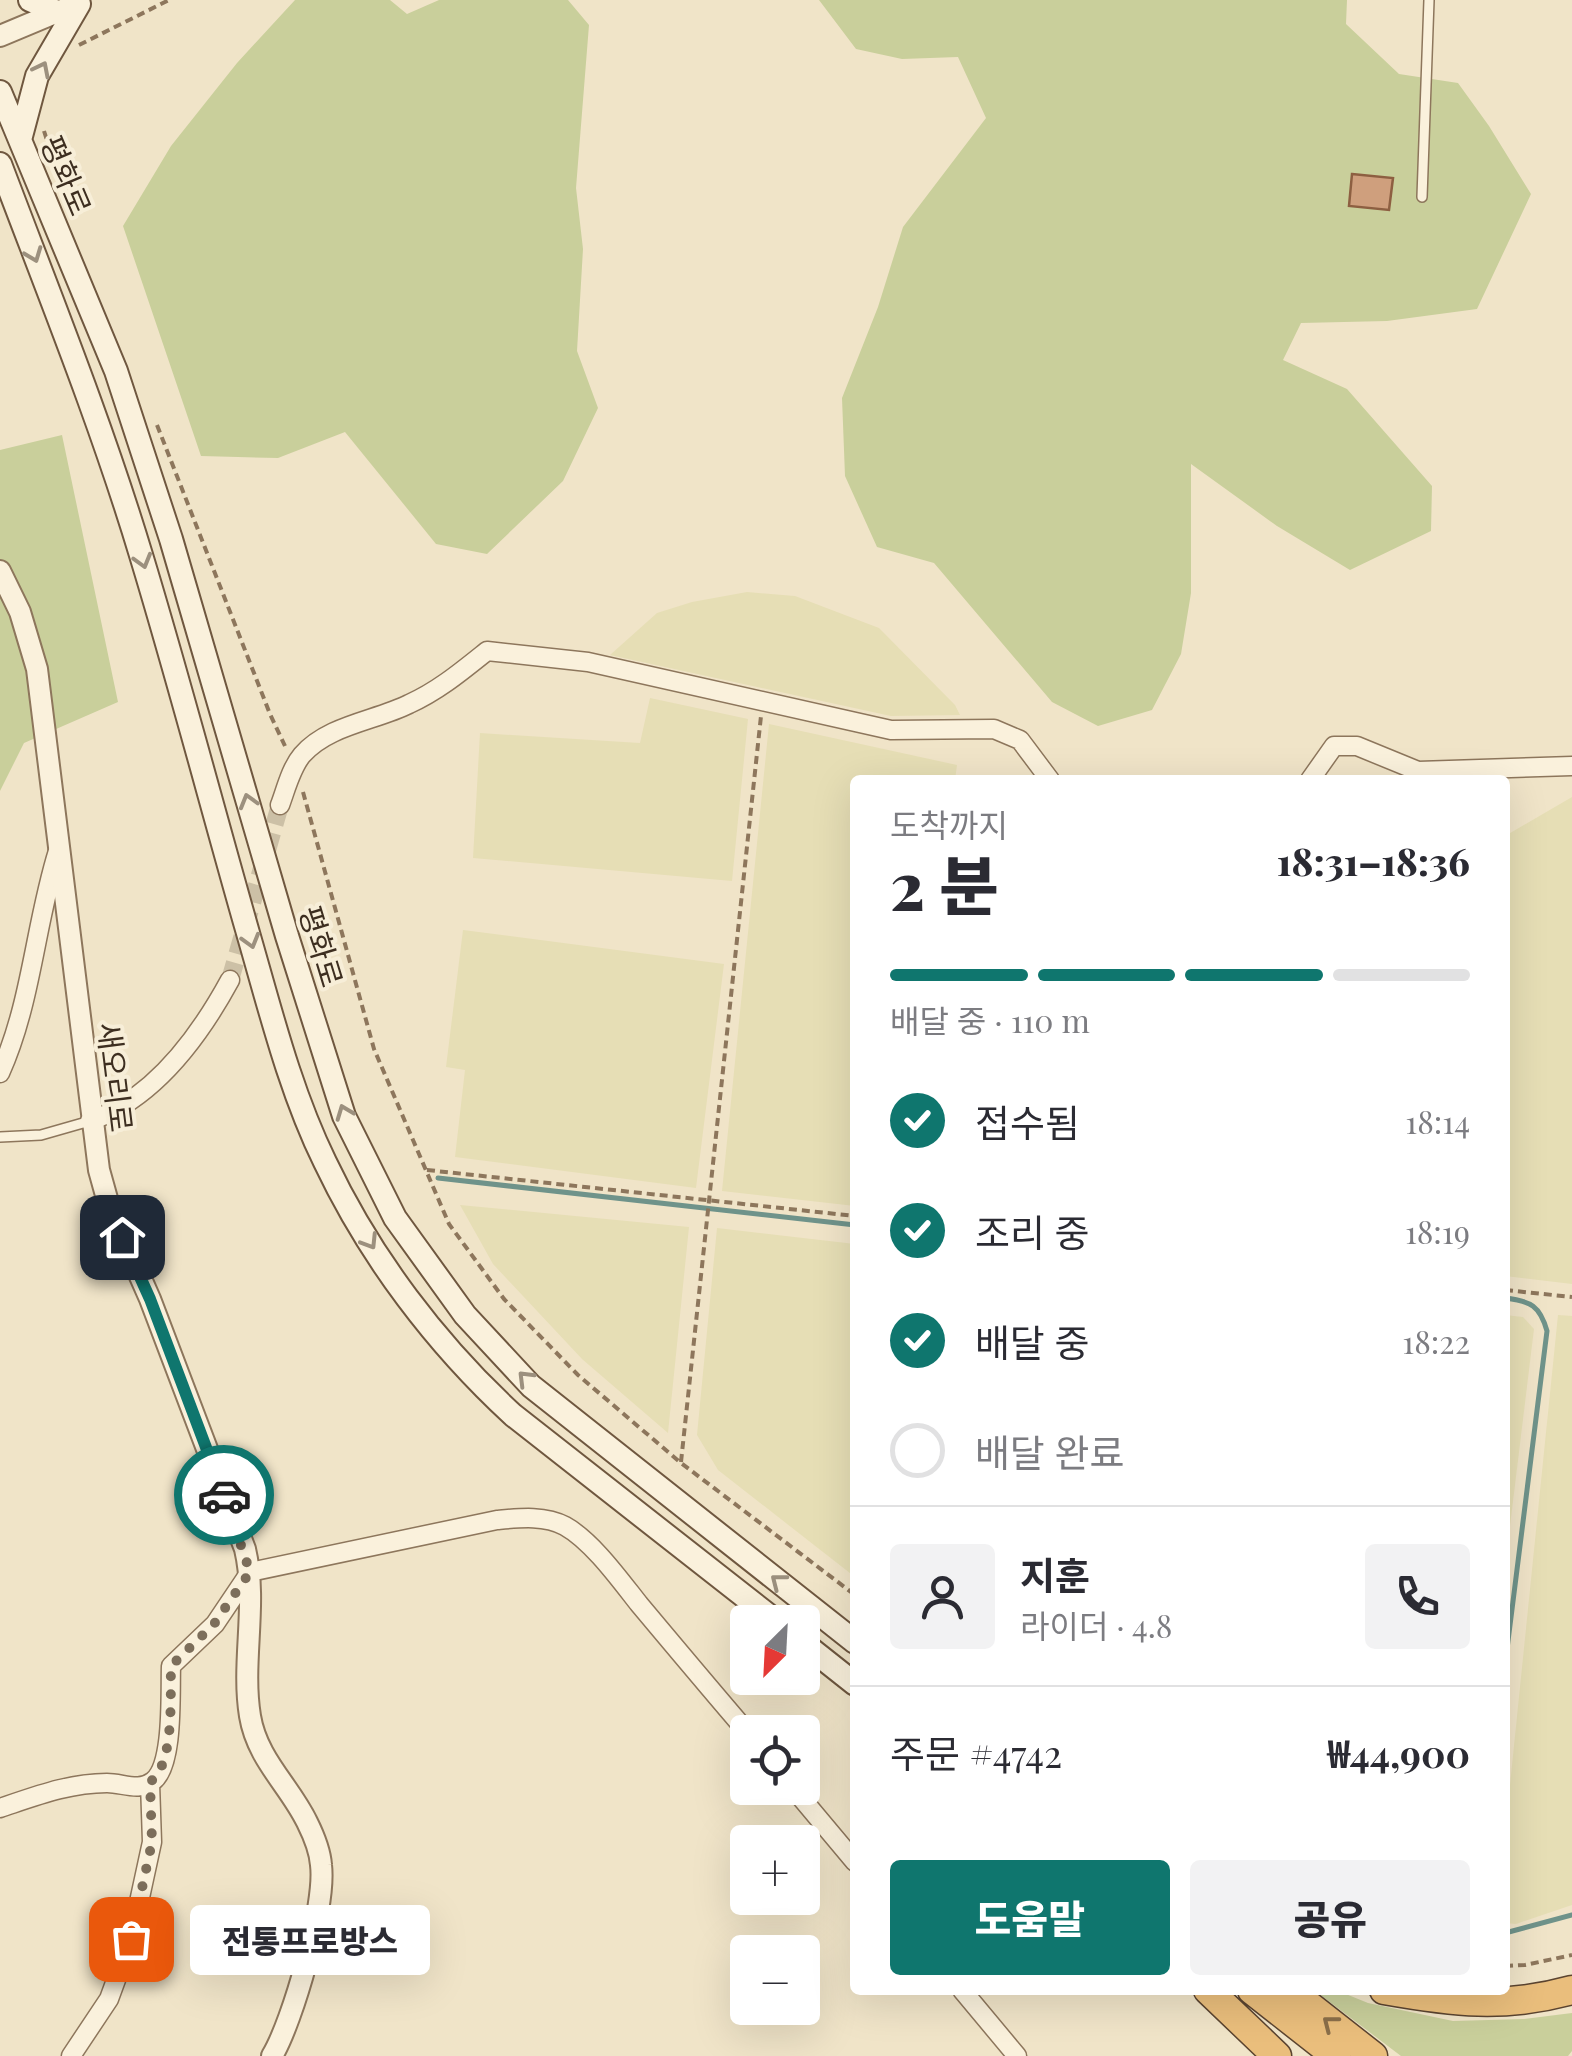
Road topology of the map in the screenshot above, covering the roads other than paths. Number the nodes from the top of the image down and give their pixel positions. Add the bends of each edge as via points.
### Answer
1 (30, 0) edge
2 (1429, 0) edge
3 (74, 5) edge
4 (0, 36) edge
5 (0, 92) edge
6 (20, 140) junction
7 (0, 165) edge
8 (1422, 197) dead end
9 (0, 571) edge
10 (1572, 766) edge
11 (1046, 775) edge
12 (1314, 775) edge
13 (280, 806) tunnel mouth
14 (58, 851) junction
15 (230, 980) tunnel mouth
16 (0, 1072) edge
17 (90, 1121) junction
18 (0, 1137) edge
19 (250, 1572) junction
20 (755, 1605) edge
21 (850, 1638) edge
22 (820, 1656) edge
23 (850, 1680) edge
24 (733, 1715) edge
25 (150, 1782) junction
26 (807, 1805) edge
27 (0, 1808) edge
28 (850, 1856) edge
29 (1572, 1990) edge
30 (966, 1995) edge
31 (1213, 1995) edge
32 (1258, 1995) edge
33 (1295, 1995) edge
34 (1412, 1995) edge
35 (71, 2056) edge
36 (272, 2056) edge
37 (1017, 2056) edge
38 (1277, 2056) edge
39 (1336, 2056) edge
40 (1372, 2056) edge

1 - 3 main road
2 - 8 lane
3 - 4 street
6 -> 3 main road via 37,76
5 - 6 main road, 평화로
21 -> 6 main road, 평화로 via 531,1386 465,1315 394,1218 344,1116 116,371
7 -> 20 main road, 평화로 via 103,432 260,974 324,1160 392,1276 474,1378
9 - 14 street, 새오리로 via 37,670
10 - 12 street via 1418,771 1357,746 1334,746
11 - 13 street via 1020,740 994,728 891,730 588,662 488,651 445,685 332,733 304,752
14 - 16 street via 28,990
14 - 17 street, 새오리로
15 - 17 street via 210,1018 151,1084
17 - 18 lane via 41,1135
17 - 19 street, 새오리로 via 109,1206
19 - 24 street via 497,1520 523,1517 564,1526 611,1570
19 - 25 street via 214,1624 171,1666 166,1756
19 - 36 street, 새오리로 via 250,1717 263,1757 311,1830 322,1869 293,2006
22 - 23 main road
25 - 27 street via 141,1788 64,1786
25 - 35 street via 152,1842 131,1939 109,1999
26 - 28 street
29 - 34 highway via 1457,2003
30 - 37 street
31 - 38 highway
32 - 39 highway
40 -> 33 highway

